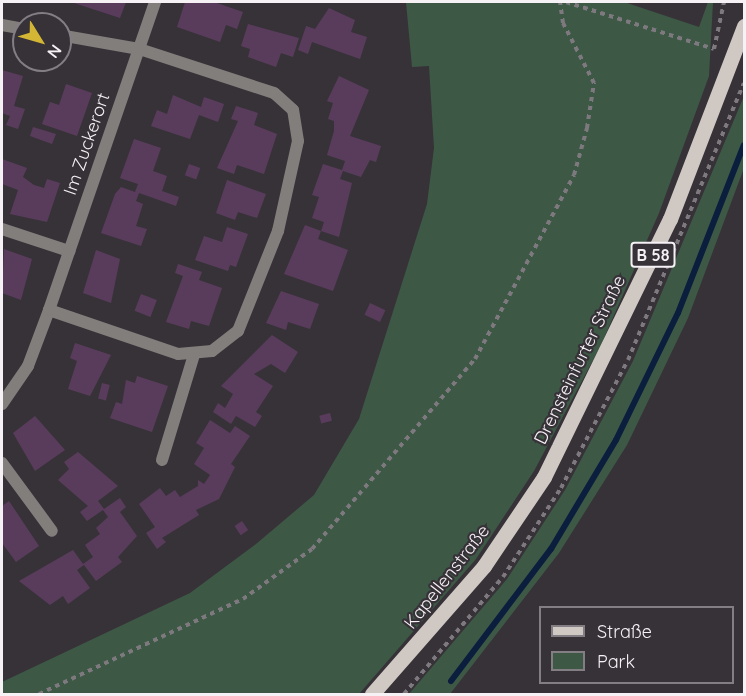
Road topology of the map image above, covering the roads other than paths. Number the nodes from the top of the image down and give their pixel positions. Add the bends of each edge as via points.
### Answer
1 (155, 2) edge
2 (744, 26) edge
3 (72, 37) edge
4 (139, 49) junction
5 (2, 229) edge
6 (69, 251) junction
7 (49, 310) junction
8 (194, 355) junction
9 (2, 404) edge
10 (162, 460) dead end
11 (2, 462) edge
12 (544, 477) joint
13 (52, 531) dead end
14 (372, 694) edge

1 - 4 street, Im Zuckerort
2 - 12 main road, Drensteinfurter Straße / B 58 via 670,219
3 - 4 street
4 - 6 street, Im Zuckerort
4 - 8 street via 274,93 293,110 298,141 278,231 238,331 212,351
5 - 6 street
6 - 7 street, Im Zuckerort
7 - 8 street
7 - 9 street, Im Zuckerort via 27,366
8 - 10 street
11 - 13 street
12 - 14 main road, Kapellenstraße / B 58 via 484,566

